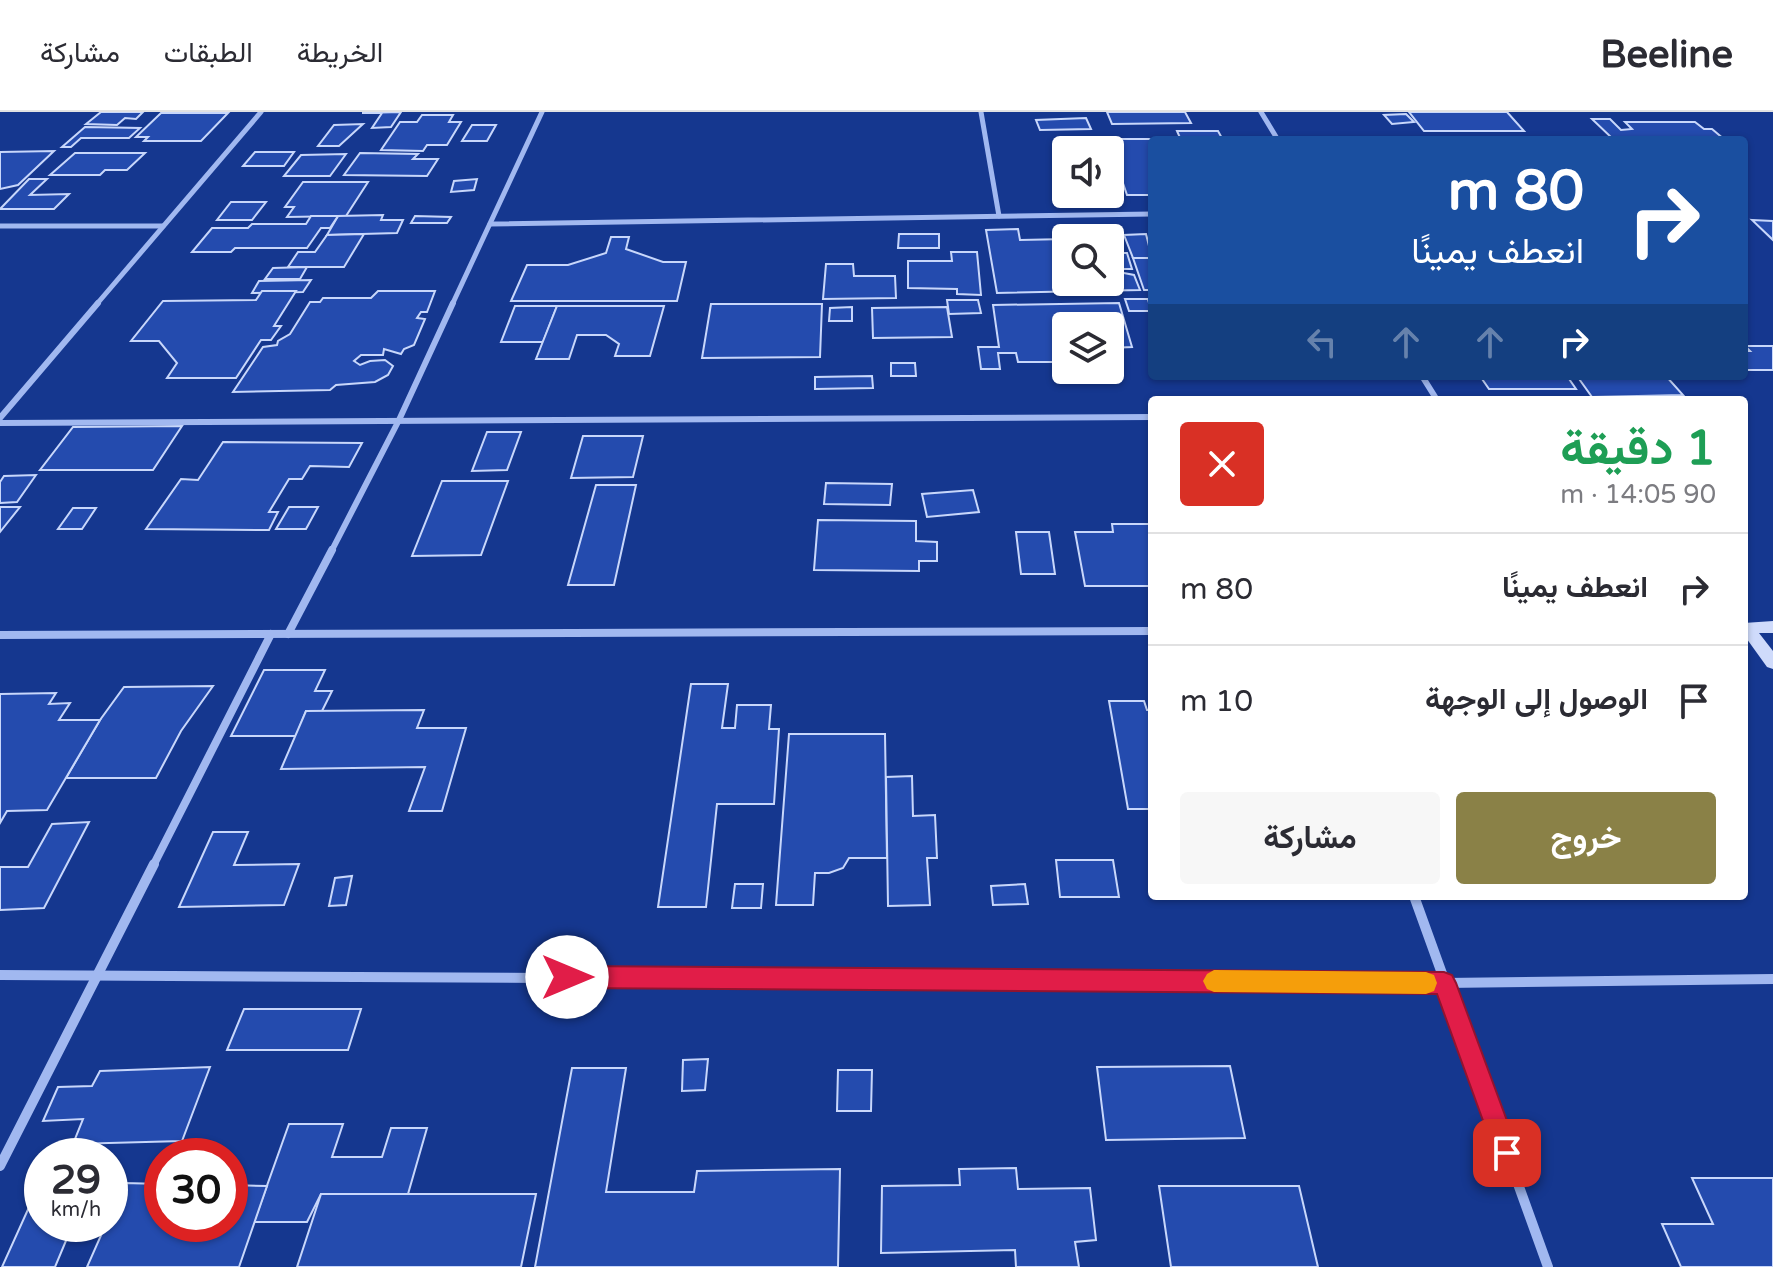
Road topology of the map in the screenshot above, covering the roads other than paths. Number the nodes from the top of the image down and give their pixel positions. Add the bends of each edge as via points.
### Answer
1 (261, 112) edge
2 (542, 112) edge
3 (981, 112) edge
4 (1261, 112) edge
5 (1276, 136) edge
6 (1148, 214) edge
7 (999, 216) junction
8 (490, 224) junction
9 (0, 226) edge
10 (163, 226) junction
11 (1148, 417) edge
12 (0, 420) edge
13 (399, 420) junction
14 (1773, 627) edge
15 (1748, 628) edge
16 (1148, 631) edge
17 (1748, 631) edge
18 (271, 634) junction
19 (288, 634) junction
20 (0, 635) edge
21 (1773, 663) edge
22 (1415, 900) edge
23 (97, 973) junction
24 (0, 975) edge
25 (1773, 979) edge
26 (1444, 983) junction
27 (0, 1166) edge
28 (1548, 1267) edge

1 - 10 street
2 - 8 street
3 - 7 street
4 - 5 street
6 - 7 street
7 - 8 street
8 - 13 street
9 - 10 street
10 - 12 street
11 - 13 street
12 - 13 street
13 - 19 street
14 - 15 street
16 - 19 street
17 - 21 street
18 - 19 street
18 - 20 street
18 - 23 street
22 - 26 street
23 - 24 street
23 - 26 street
23 - 27 street
25 - 26 street
26 - 28 street

